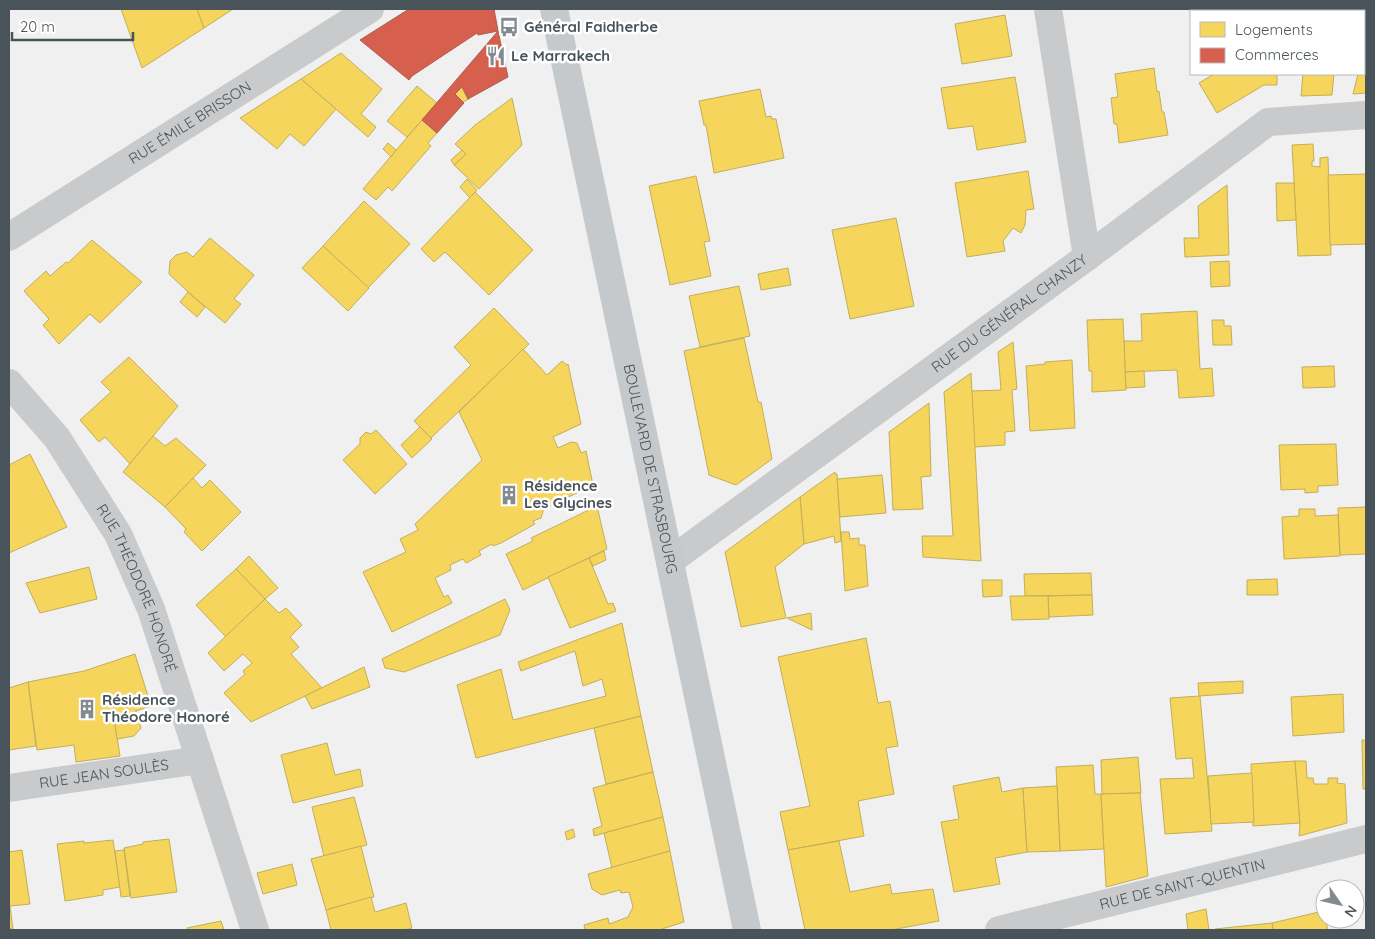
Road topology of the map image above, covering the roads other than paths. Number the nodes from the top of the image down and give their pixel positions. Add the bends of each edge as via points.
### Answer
1 (370, 9) edge
2 (554, 9) edge
3 (1048, 9) edge
4 (1366, 115) edge
5 (9, 236) edge
6 (1087, 257) junction
7 (9, 383) edge
8 (670, 560) junction
9 (200, 760) junction
10 (9, 788) edge
11 (1366, 838) edge
12 (255, 930) edge
13 (747, 930) edge
14 (999, 930) edge

1 - 5 street, RUE ÉMILE BRISSON
2 - 8 main road, BOULEVARD DE STRASBOURG
3 - 6 street
4 - 6 street, RUE DU GÉNÉRAL CHANZY via 1268,122
6 - 8 street, RUE DU GÉNÉRAL CHANZY
7 - 9 street, RUE THÉODORE HONORÉ via 57,438 118,534 151,609
8 - 13 main road, BOULEVARD DE STRASBOURG
9 - 10 street, RUE JEAN SOULÈS
9 - 12 street, RUE THÉODORE HONORÉ
11 - 14 street, RUE DE SAINT-QUENTIN

